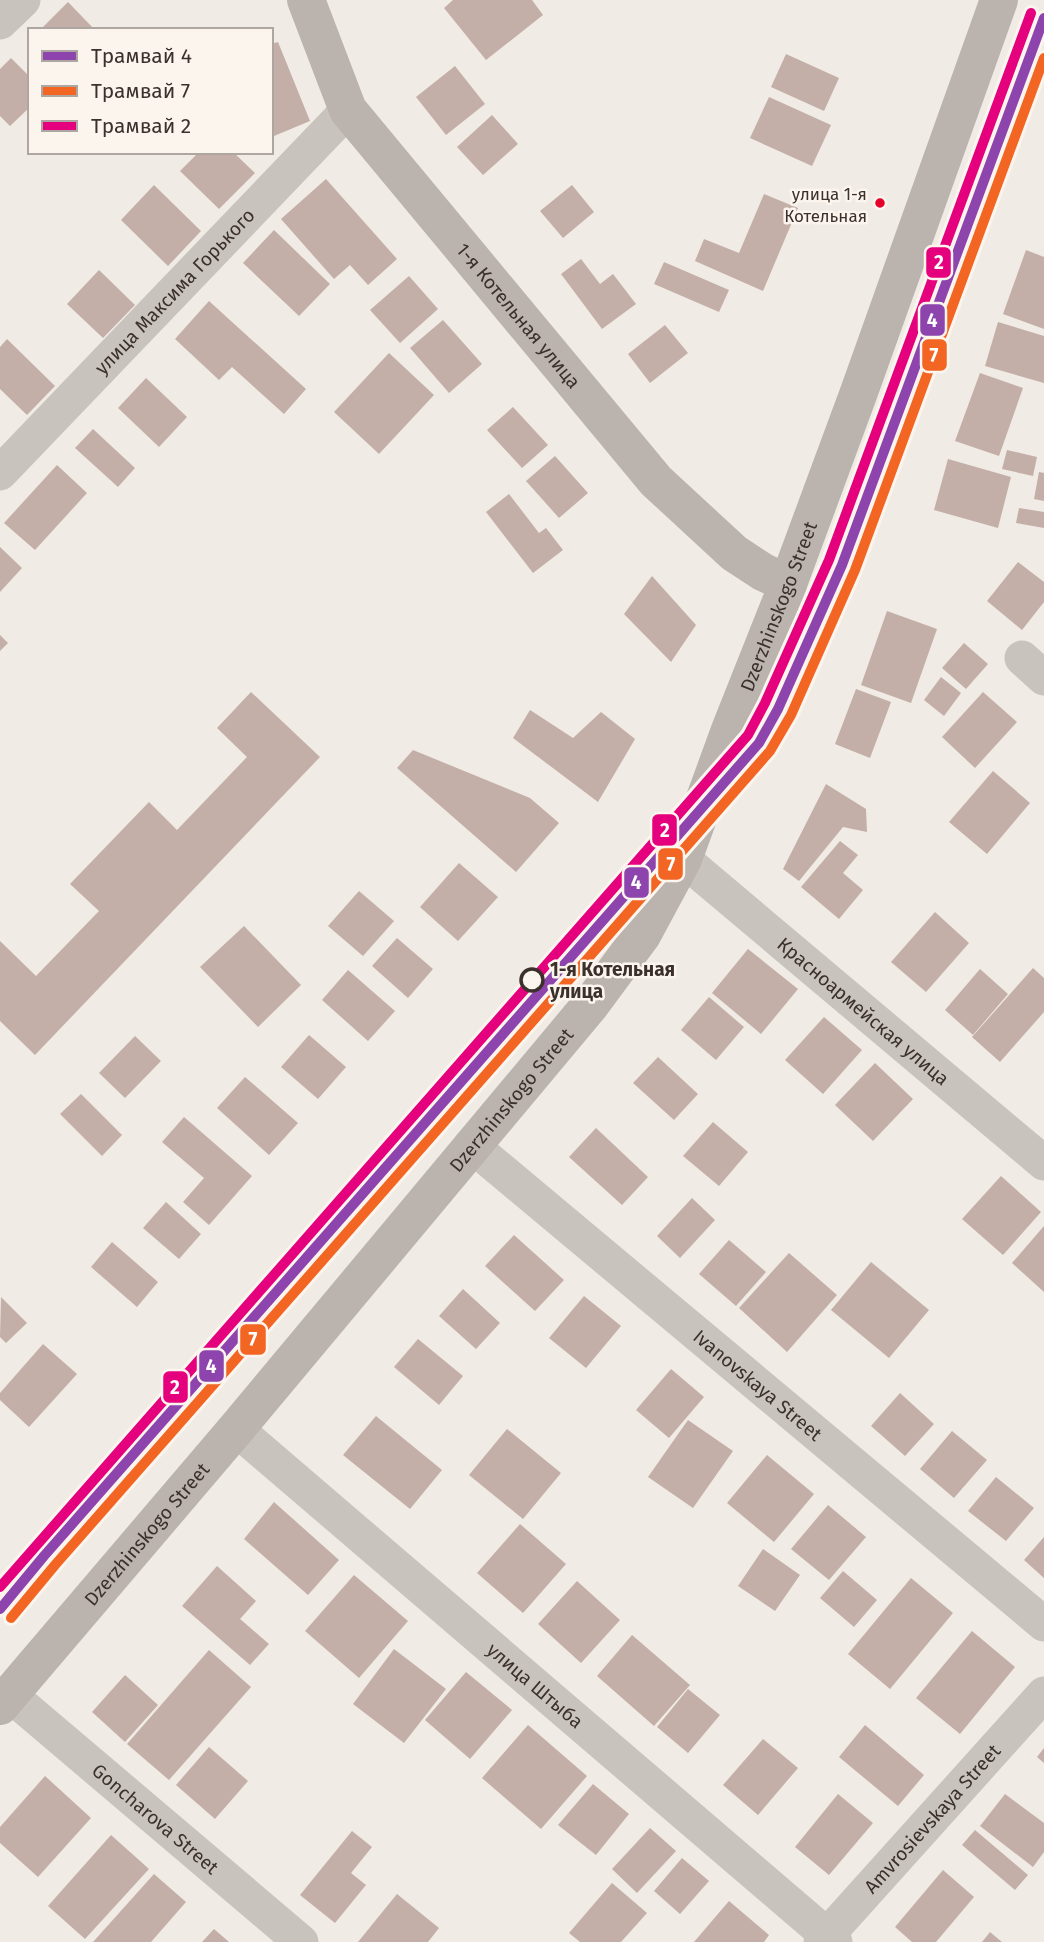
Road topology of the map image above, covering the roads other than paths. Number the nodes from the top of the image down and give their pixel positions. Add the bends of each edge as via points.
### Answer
1 (23, 0) edge
2 (306, 0) edge
3 (999, 0) edge
4 (0, 22) edge
5 (348, 110) junction
6 (0, 473) edge
7 (788, 584) junction
8 (683, 859) junction
9 (471, 1145) junction
10 (1044, 1163) edge
11 (236, 1429) junction
12 (1044, 1624) edge
13 (1044, 1693) edge
14 (5, 1700) edge
15 (828, 1940) edge
16 (300, 1942) edge

1 - 4 street
2 - 5 main road, 1-я Котельная улица
3 - 7 main road, Dzerzhinskogo Street
5 - 6 street, улица Максима Горького
5 - 7 main road, 1-я Котельная улица via 656,481 734,553
7 - 8 main road, Dzerzhinskogo Street
8 - 9 main road, Dzerzhinskogo Street via 642,935 592,1004
8 - 10 street, Красноармейская улица
9 - 11 main road, Dzerzhinskogo Street
9 - 12 street, Ivanovskaya Street
11 - 14 main road, Dzerzhinskogo Street
11 - 15 street, улица Штыба
13 - 15 street, Amvrosievskaya Street
14 - 16 street, Goncharova Street

